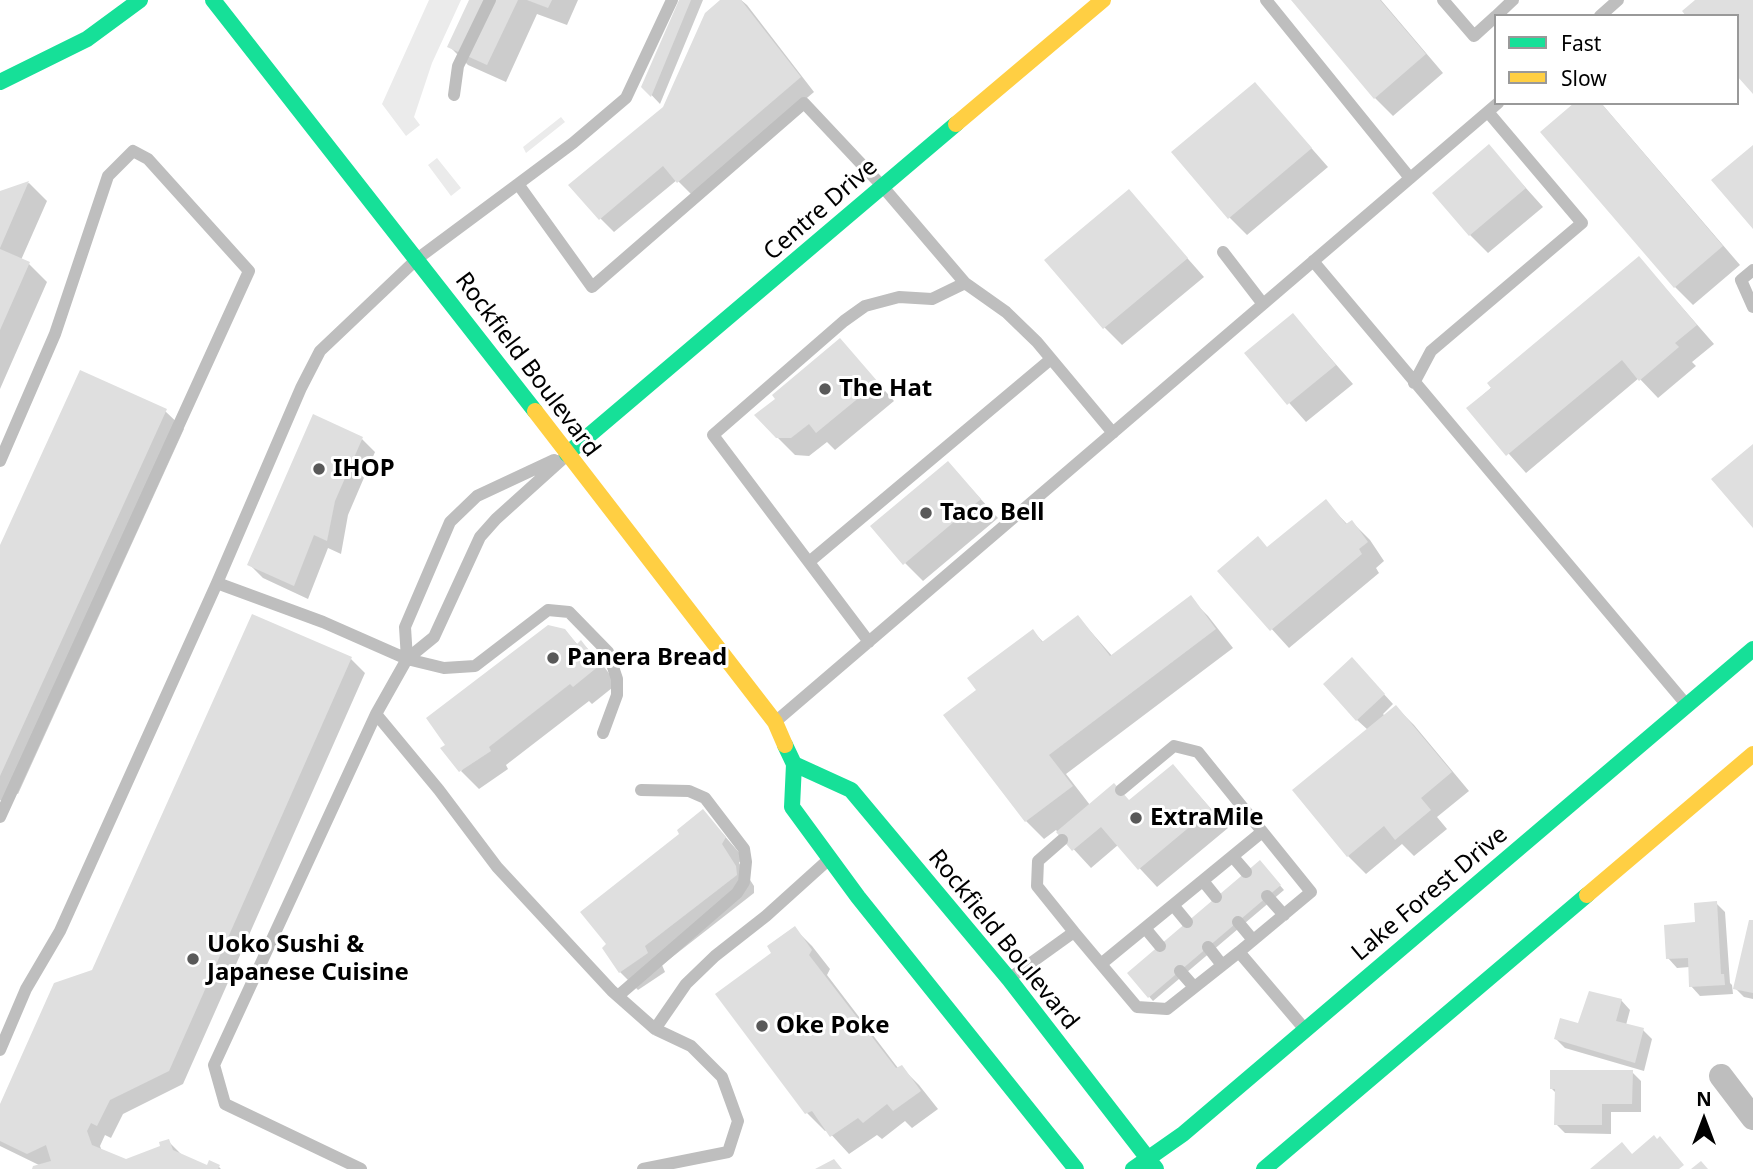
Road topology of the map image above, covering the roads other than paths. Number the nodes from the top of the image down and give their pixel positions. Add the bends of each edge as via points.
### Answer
1 (140, 0) edge
2 (213, 0) edge
3 (490, 0) edge
4 (672, 0) edge
5 (1103, 0) edge
6 (1266, 0) edge
7 (1443, 0) edge
8 (1513, 0) edge
9 (1618, 0) edge
10 (1498, 14) edge
11 (1602, 14) edge
12 (1494, 18) edge
13 (0, 82) edge
14 (454, 95) dead end
15 (1493, 108) edge
16 (1410, 178) junction
17 (518, 184) junction
18 (883, 187) junction
19 (1223, 251) dead end
20 (417, 259) junction
21 (1313, 261) junction
22 (1753, 270) edge
23 (965, 284) junction
24 (1263, 304) junction
25 (1753, 307) edge
26 (1051, 359) junction
27 (1414, 383) junction
28 (1113, 433) junction
29 (567, 454) junction
30 (0, 461) edge
31 (809, 562) junction
32 (217, 583) junction
33 (869, 642) junction
34 (1753, 649) edge
35 (407, 659) junction
36 (1687, 706) junction
37 (376, 714) junction
38 (775, 722) junction
39 (603, 733) dead end
40 (1753, 754) edge
41 (794, 764) junction
42 (641, 790) dead end
43 (1121, 790) dead end
44 (0, 817) edge
45 (1262, 832) junction
46 (1062, 839) dead end
47 (1233, 857) junction
48 (830, 859) junction
49 (1246, 873) dead end
50 (1203, 881) junction
51 (1267, 896) dead end
52 (1216, 897) dead end
53 (1173, 905) junction
54 (1284, 915) junction
55 (1187, 922) dead end
56 (1238, 922) dead end
57 (1145, 928) junction
58 (1074, 932) junction
59 (1253, 940) junction
60 (1160, 946) dead end
61 (1208, 947) dead end
62 (1239, 952) junction
63 (1101, 964) junction
64 (1222, 965) junction
65 (1180, 971) dead end
66 (1009, 978) junction
67 (1194, 987) junction
68 (618, 996) junction
69 (654, 1029) junction
70 (1306, 1030) junction
71 (0, 1050) edge
72 (1721, 1076) dead end
73 (1753, 1118) edge
74 (1153, 1164) edge
75 (360, 1169) edge
76 (643, 1169) edge
77 (1076, 1169) edge
78 (1133, 1169) edge
79 (1264, 1169) edge

1 - 13 main road via 87,39
2 - 20 main road, Rockfield Boulevard
3 - 14 lane via 458,66
4 - 17 lane via 626,98
5 - 18 main road, Centre Drive
6 - 16 lane
7 - 12 lane via 1474,36
8 - 10 lane
9 - 11 lane
15 - 16 lane
15 - 27 lane via 1582,223 1431,351
16 - 21 lane
17 - 18 lane via 592,287 804,103
17 - 20 lane
18 - 23 lane
18 - 29 main road, Centre Drive
19 - 24 lane
20 - 29 main road, Rockfield Boulevard
20 - 32 lane via 320,351
21 - 24 lane
21 - 27 lane
22 - 25 lane via 1741,280
23 - 26 lane via 1006,312
23 - 31 lane via 932,299 899,297 865,306 713,435
24 - 28 lane
26 - 28 lane
26 - 31 lane
27 - 36 lane
28 - 33 lane
29 - 35 lane, Centre Drive via 480,537 434,637
29 - 35 lane, Centre Drive via 477,496 450,522 405,627
29 - 38 main road, Rockfield Boulevard
30 - 44 lane via 55,334 108,176 133,150 148,159 249,271
31 - 33 lane
32 - 35 lane
32 - 71 lane via 60,931 26,989
33 - 38 lane
34 - 36 main road, Lake Forest Drive
35 - 37 lane
35 - 39 lane via 444,668 475,666 548,610 569,612 608,652 617,679 617,695
36 - 70 main road, Lake Forest Drive
37 - 68 lane via 497,867
37 - 75 lane via 214,1065 225,1104
38 - 41 main road, Rockfield Boulevard
40 - 79 main road
41 - 48 main road, Rockfield Boulevard via 792,807
41 - 66 main road, Rockfield Boulevard via 851,790
42 - 68 lane via 688,791 705,798 744,849 744,882
43 - 45 lane via 1174,746 1198,752
45 - 47 lane
45 - 54 lane via 1311,892
46 - 58 lane via 1038,861 1037,886
47 - 49 lane
47 - 50 lane
48 - 69 lane via 686,984
48 - 77 main road, Rockfield Boulevard
50 - 52 lane
50 - 53 lane
51 - 54 lane
53 - 55 lane
53 - 57 lane
54 - 59 lane
56 - 59 lane
57 - 60 lane
57 - 63 lane
58 - 63 lane
58 - 66 lane
59 - 62 lane
61 - 64 lane
62 - 64 lane
62 - 70 lane
63 - 67 lane via 1137,1007 1167,1009
64 - 67 lane
65 - 67 lane
66 - 74 main road, Rockfield Boulevard
68 - 69 lane
69 - 76 lane via 691,1046 722,1077 738,1121 728,1152
70 - 74 main road, Lake Forest Drive
72 - 73 street
74 - 78 main road, Lake Forest Drive

